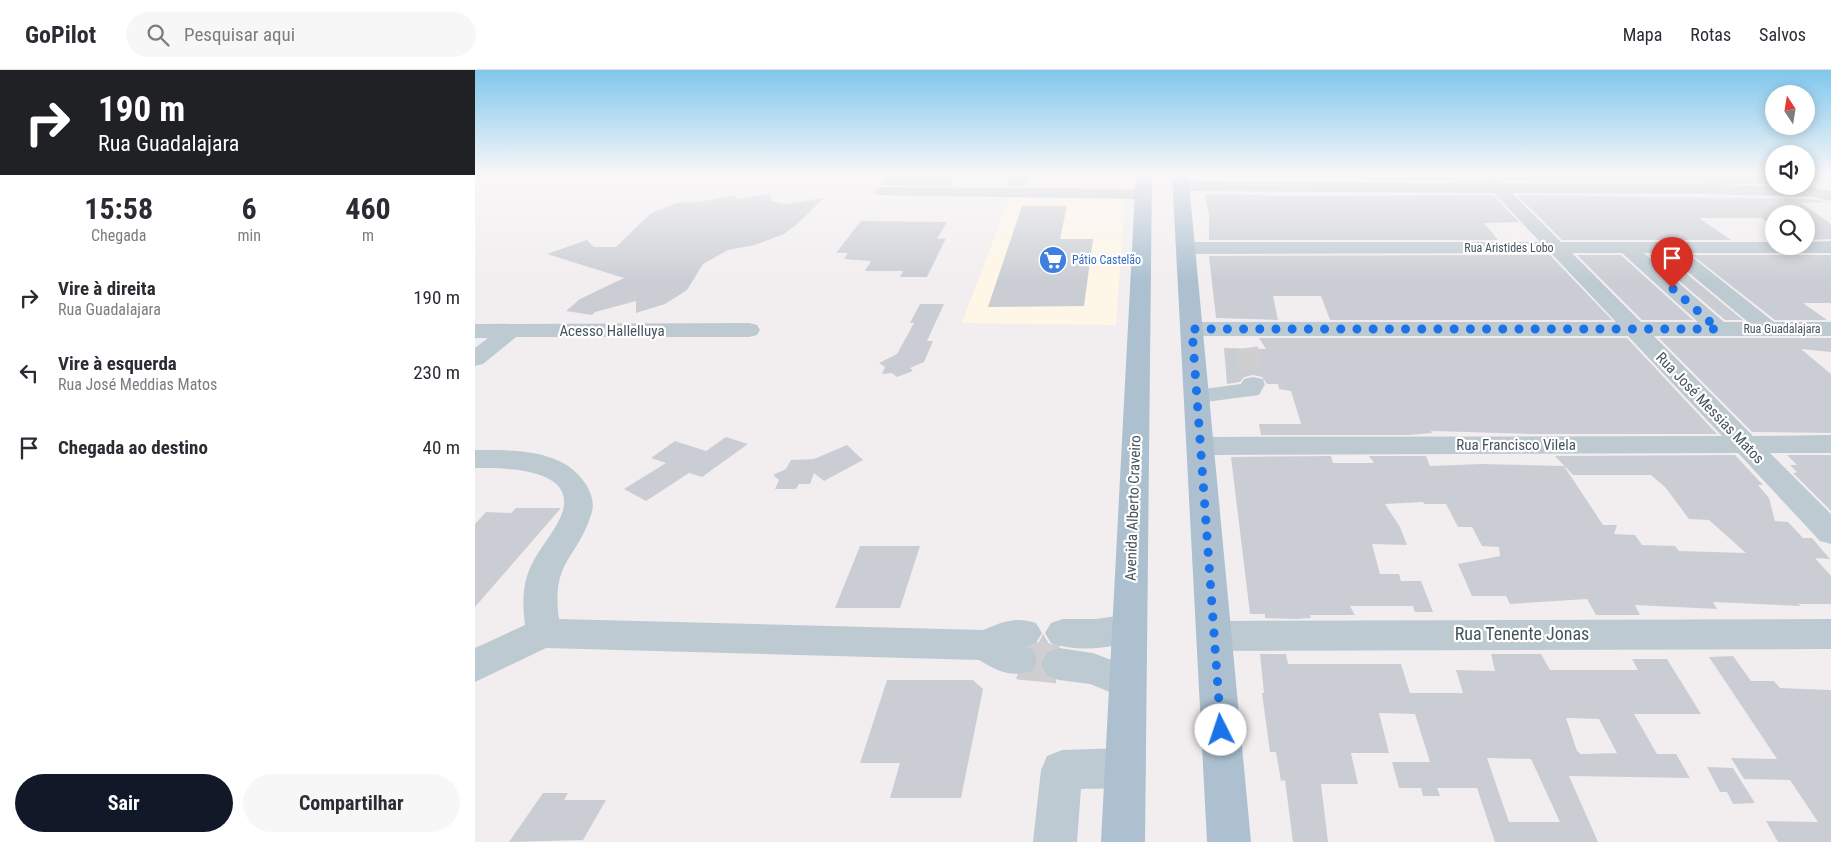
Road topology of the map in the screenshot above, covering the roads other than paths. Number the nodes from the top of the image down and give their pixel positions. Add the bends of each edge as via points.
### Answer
1 (1142, 209) edge
2 (1183, 209) edge
3 (1519, 209) edge
4 (1831, 247) edge
5 (1186, 248) junction
6 (1556, 248) junction
7 (1628, 248) junction
8 (1670, 248) junction
9 (1634, 329) junction
10 (1718, 329) junction
11 (1769, 329) junction
12 (1831, 329) edge
13 (749, 330) dead end
14 (475, 331) edge
15 (510, 331) junction
16 (1193, 336) junction
17 (1247, 348) dead end
18 (475, 359) edge
19 (1253, 384) dead end
20 (1198, 396) junction
21 (1746, 444) junction
22 (1831, 444) edge
23 (1202, 446) junction
24 (475, 459) edge
25 (1831, 533) edge
26 (1129, 628) junction
27 (544, 633) junction
28 (1831, 634) edge
29 (1214, 636) junction
30 (1022, 646) tunnel mouth
31 (475, 666) edge
32 (1127, 683) junction
33 (1125, 768) junction
34 (1055, 842) edge
35 (1123, 842) edge
36 (1229, 842) edge

1 - 26 main road, Avenida Alberto Craveiro
2 - 5 main road
3 - 6 street, Rua José Messias Matos
4 - 8 street, Rua Aristides Lobo
5 - 6 street, Rua Aristides Lobo
5 - 16 main road
6 - 7 street, Rua Aristides Lobo
6 - 9 street, Rua José Messias Matos
7 - 8 street, Rua Aristides Lobo
7 - 10 street
8 - 11 street
9 - 10 street, Rua Guadalajara
9 - 16 street, Rua Guadalajara
9 - 21 street, Rua José Messias Matos
10 - 11 street, Rua Guadalajara
11 - 12 street, Rua Guadalajara
13 - 15 street, Acesso Hallelluya
14 - 15 street, Acesso Hallelluya
15 - 18 street
16 - 17 street
16 - 20 main road
19 - 20 street via 1250,390
20 - 23 main road
21 - 22 street, Rua Francisco Vilela
21 - 23 street, Rua Francisco Vilela
21 - 25 street, Rua José Messias Matos
23 - 29 main road
24 - 27 street via 509,459 550,466 569,481 578,496 577,514 544,574 539,600
26 - 32 main road, Avenida Alberto Craveiro
26 - 32 street via 1096,633 1061,649 1093,669
27 - 30 street via 985,645 1006,658
27 - 31 street
28 - 29 street, Rua Tenente Jonas
29 - 36 main road
32 - 33 main road, Avenida Alberto Craveiro
33 - 34 street via 1062,770
33 - 35 main road, Avenida Alberto Craveiro

